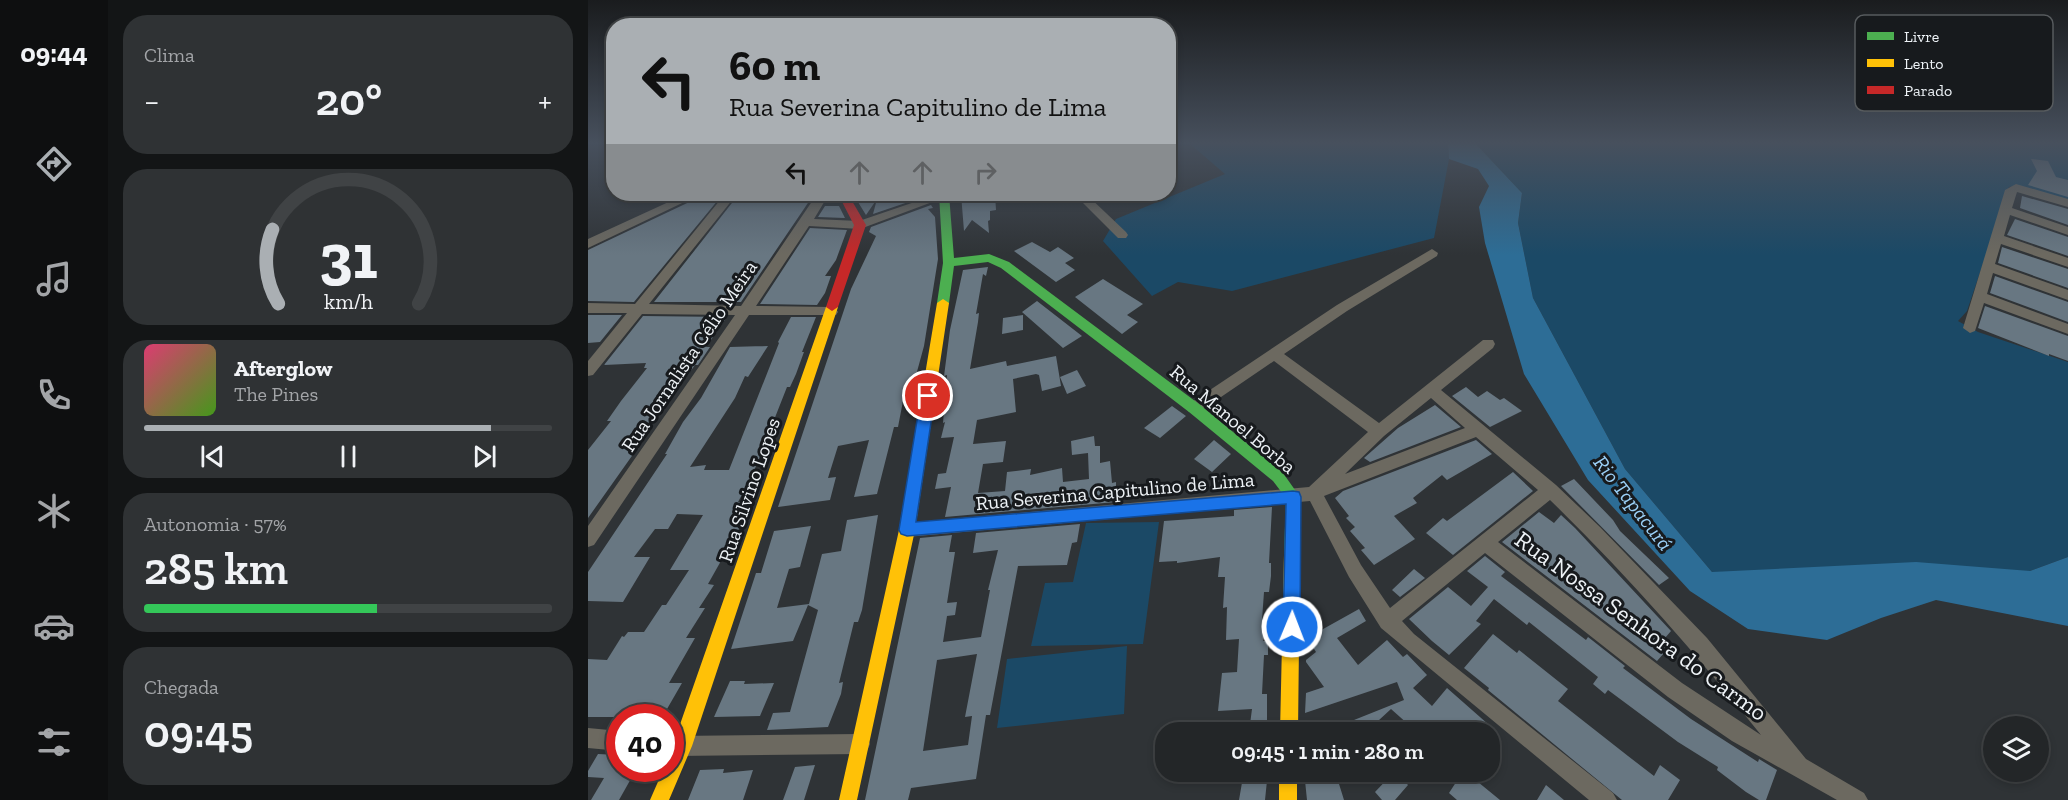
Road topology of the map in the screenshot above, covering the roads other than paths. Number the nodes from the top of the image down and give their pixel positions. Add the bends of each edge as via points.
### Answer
1 (680, 201) edge
2 (725, 201) edge
3 (819, 201) edge
4 (847, 201) edge
5 (926, 201) edge
6 (945, 201) edge
7 (1087, 201) edge
8 (2068, 203) edge
9 (2006, 210) junction
10 (806, 222) junction
11 (860, 225) junction
12 (2068, 231) edge
13 (1122, 235) dead end
14 (1997, 238) junction
15 (589, 244) edge
16 (1432, 253) dead end
17 (949, 263) junction
18 (2068, 263) edge
19 (1989, 266) junction
20 (2068, 295) edge
21 (1980, 296) junction
22 (588, 308) edge
23 (639, 309) junction
24 (746, 310) junction
25 (831, 312) junction
26 (1970, 328) dead end
27 (2068, 330) edge
28 (1488, 344) dead end
29 (1274, 354) junction
30 (588, 371) edge
31 (1432, 390) junction
32 (1194, 408) junction
33 (1479, 429) junction
34 (1379, 432) junction
35 (1550, 490) junction
36 (1314, 493) junction
37 (1293, 497) junction
38 (907, 530) junction
39 (588, 540) edge
40 (1486, 543) junction
41 (1388, 622) junction
42 (1289, 722) edge
43 (684, 726) edge
44 (588, 738) edge
45 (606, 740) edge
46 (860, 744) junction
47 (684, 746) edge
48 (1798, 766) junction
49 (664, 782) edge
50 (1288, 782) edge
51 (658, 800) edge
52 (848, 800) edge
53 (1288, 800) edge
54 (1606, 800) edge
55 (1857, 800) edge

1 - 15 street
2 - 23 street
3 - 10 street, Rua Jornalista Célio Meira
4 - 11 street
5 - 11 street
6 - 17 street
7 - 13 street
8 - 9 street via 2016,188 2011,190
9 - 12 street
9 - 14 street
10 - 11 street
10 - 24 street, Rua Jornalista Célio Meira
11 - 25 street, Rua Silvino Lopes
14 - 18 street
14 - 19 street
16 - 29 street
17 - 32 street, Rua Manoel Borba via 989,258 1005,265
17 - 38 street
19 - 20 street
19 - 21 street
21 - 26 street
21 - 27 street
22 - 23 street
23 - 24 street
23 - 30 street
24 - 25 street
24 - 39 street, Rua Jornalista Célio Meira
25 - 43 street, Rua Silvino Lopes
28 - 31 street
29 - 32 street
29 - 34 street
31 - 33 street
31 - 34 street
32 - 37 street, Rua Manoel Borba via 1278,477
33 - 35 street
33 - 36 street, Rua Severina Capitulino de Lima
34 - 36 street
35 - 40 street
35 - 48 street via 1700,644
36 - 37 street, Rua Severina Capitulino de Lima
36 - 41 street via 1370,598
37 - 38 street, Rua Severina Capitulino de Lima
37 - 42 street, Rua Manoel Borba
38 - 46 street
40 - 41 street
40 - 48 street, Rua Nossa Senhora do Carmo via 1675,690 1739,734
41 - 54 street
44 - 45 street
46 - 47 street
46 - 52 street
48 - 55 street, Rua Nossa Senhora do Carmo
49 - 51 street, Rua Silvino Lopes
50 - 53 street

